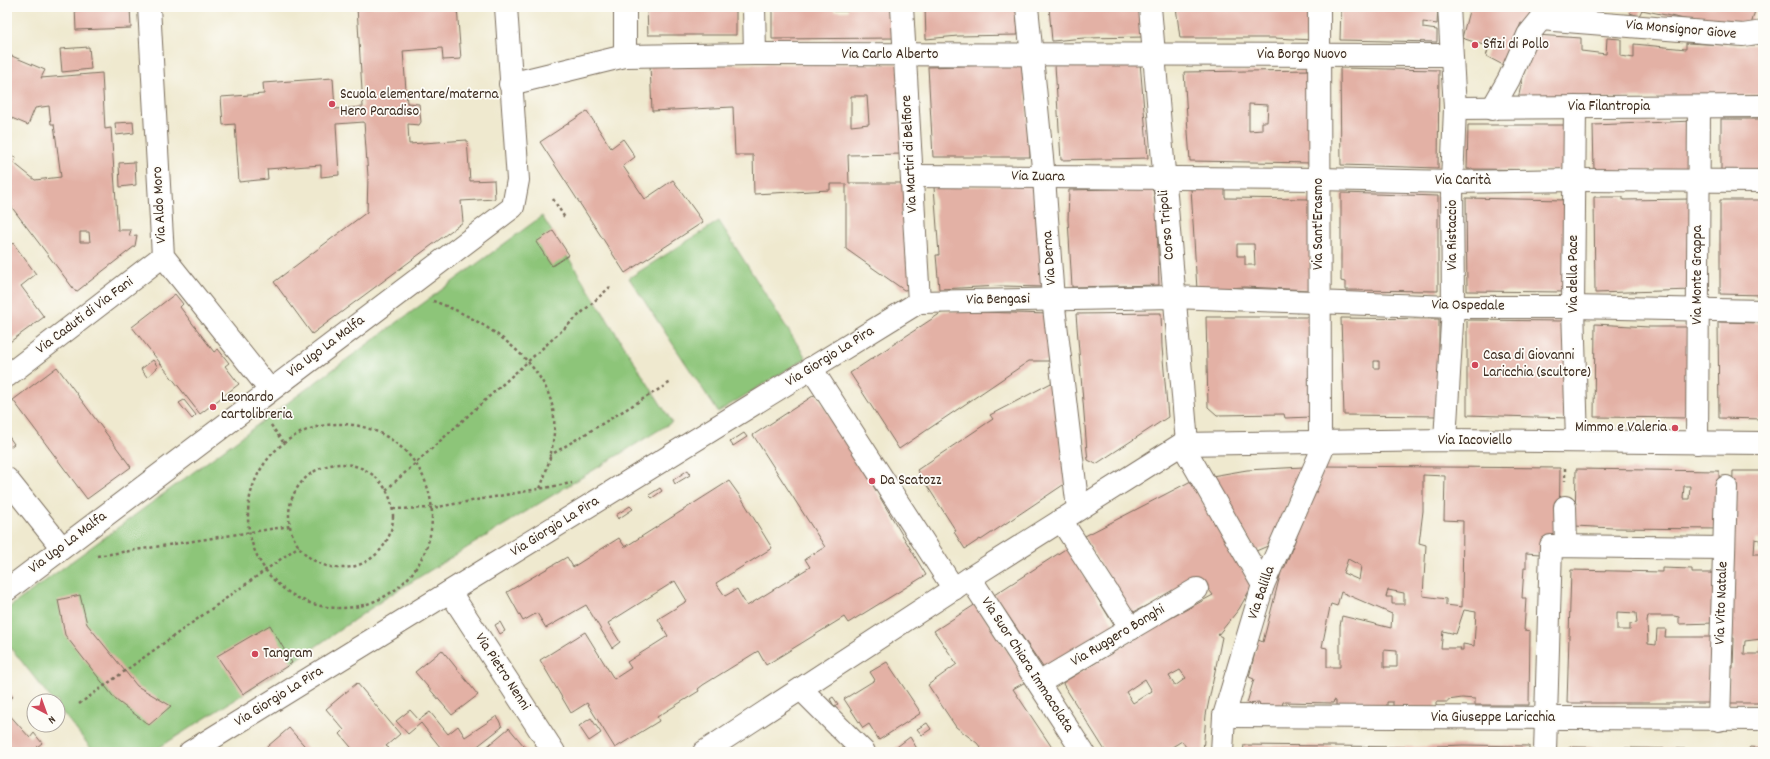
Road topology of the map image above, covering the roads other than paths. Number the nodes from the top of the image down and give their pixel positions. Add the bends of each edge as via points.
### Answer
1 (149, 7) edge
2 (506, 7) edge
3 (625, 7) edge
4 (754, 7) edge
5 (902, 7) edge
6 (1027, 7) edge
7 (1150, 7) edge
8 (1319, 7) edge
9 (1449, 7) edge
10 (1545, 13) edge
11 (1763, 32) edge
12 (755, 54) junction
13 (1154, 55) junction
14 (1319, 55) junction
15 (1450, 55) junction
16 (625, 56) junction
17 (905, 56) junction
18 (1032, 56) junction
19 (510, 84) junction
20 (1763, 106) edge
21 (1575, 107) junction
22 (1699, 107) junction
23 (1455, 108) junction
24 (1492, 109) junction
25 (912, 176) junction
26 (1044, 178) junction
27 (1164, 178) junction
28 (1319, 179) junction
29 (1574, 180) junction
30 (1698, 180) junction
31 (1763, 180) edge
32 (1452, 182) junction
33 (163, 256) junction
34 (1173, 297) junction
35 (1053, 299) junction
36 (919, 302) junction
37 (1319, 302) junction
38 (1453, 307) junction
39 (1573, 307) junction
40 (1698, 309) junction
41 (1763, 311) edge
42 (811, 368) junction
43 (7, 376) edge
44 (270, 390) junction
45 (1445, 440) junction
46 (1323, 441) junction
47 (1577, 441) junction
48 (1697, 443) junction
49 (1763, 443) edge
50 (1184, 444) junction
51 (7, 479) edge
52 (1726, 487) dead end
53 (1565, 507) dead end
54 (1069, 515) junction
55 (1558, 546) junction
56 (62, 548) junction
57 (1724, 548) junction
58 (962, 584) junction
59 (1263, 585) junction
60 (1197, 589) dead end
61 (7, 590) edge
62 (450, 592) junction
63 (1131, 629) junction
64 (1039, 683) junction
65 (801, 690) junction
66 (1224, 716) junction
67 (1546, 718) junction
68 (1763, 719) edge
69 (1718, 720) junction
70 (190, 752) edge
71 (554, 752) edge
72 (704, 752) edge
73 (864, 752) edge
74 (1083, 752) edge
75 (1222, 752) edge
76 (1545, 752) edge

1 - 33 street, Via Aldo Moro
2 - 19 street
3 - 16 street
4 - 12 street
5 - 17 street, Via Martiri di Belfiore
6 - 18 street, Via Derna
7 - 13 street, Corso Tripoli
8 - 14 street, Via Sant'Erasmo
9 - 15 street, Via Ristaccio
10 - 11 street, Via Monsignor Giove via 1743,35
10 - 24 street via 1528,35 1509,80
12 - 16 street, Via Carlo Alberto
12 - 17 street, Via Carlo Alberto
13 - 14 street, Via Borgo Nuovo
13 - 18 street, Via Carlo Alberto
13 - 27 street, Corso Tripoli
14 - 15 street, Via Borgo Nuovo
14 - 28 street, Via Sant'Erasmo
15 - 23 street, Via Ristaccio
16 - 19 street, Via Carlo Alberto
17 - 18 street, Via Carlo Alberto
17 - 25 street, Via Martiri di Belfiore
18 - 26 street, Via Derna
19 - 44 street, Via Ugo La Malfa via 518,180 513,207
20 - 22 street, Via Filantropia
21 - 22 street, Via Filantropia
21 - 24 street, Via Filantropia
21 - 29 street, Via della Pace
22 - 30 street, Via Monte Grappa
23 - 24 street, Via Filantropia
23 - 32 street, Via Ristaccio
25 - 26 street, Via Zuara
25 - 36 street, Via Martiri di Belfiore
26 - 27 street, Via Zuara
26 - 35 street, Via Derna
27 - 28 street, Via Carità
27 - 34 street, Corso Tripoli
28 - 32 street, Via Carità
28 - 37 street, Via Sant'Erasmo
29 - 30 street, Via Carità
29 - 32 street, Via Carità
29 - 39 street, Via della Pace
30 - 31 street, Via Carità
30 - 40 street, Via Monte Grappa
32 - 38 street, Via Ristaccio
33 - 43 street, Via Caduti di Via Fani
33 - 44 street, Via Aldo Moro
34 - 35 street, Via Bengasi
34 - 37 street, Via Ospedale
34 - 50 street, Corso Tripoli
35 - 36 street, Via Bengasi
35 - 54 street, Via Derna
36 - 42 street, Via Giorgio La Pira
37 - 38 street, Via Ospedale
37 - 46 street, Via Sant'Erasmo
38 - 39 street, Via Ospedale
38 - 45 street, Via Ristaccio
39 - 40 street, Via Ospedale
39 - 47 street, Via della Pace
40 - 41 street, Via Ospedale
40 - 48 street, Via Monte Grappa
42 - 58 street, Via Suor Chiara Immacolata
42 - 62 street, Via Giorgio La Pira
44 - 56 street, Via Ugo La Malfa
45 - 46 street, Via Iacoviello
45 - 47 street, Via Iacoviello
46 - 50 street, Via Iacoviello
46 - 59 street, Via Balilla
47 - 48 street, Via Iacoviello
48 - 49 street, Via Iacoviello
50 - 54 street
50 - 59 street
51 - 56 street
52 - 57 street, Via Vito Natale
53 - 55 street
54 - 58 street
54 - 63 street
55 - 57 street
55 - 67 street
56 - 61 street, Via Ugo La Malfa
57 - 69 street, Via Vito Natale
58 - 64 street, Via Suor Chiara Immacolata
58 - 65 street
59 - 66 street, Via Balilla
60 - 63 street, Via Ruggero Bonghi
62 - 70 street, Via Giorgio La Pira
62 - 71 street, Via Pietro Nenni
63 - 64 street, Via Ruggero Bonghi
64 - 74 street, Via Suor Chiara Immacolata
65 - 72 street
65 - 73 street
66 - 67 street, Via Giuseppe Laricchia
66 - 75 street, Via Balilla
67 - 69 street, Via Giuseppe Laricchia
67 - 76 street
68 - 69 street, Via Giuseppe Laricchia

